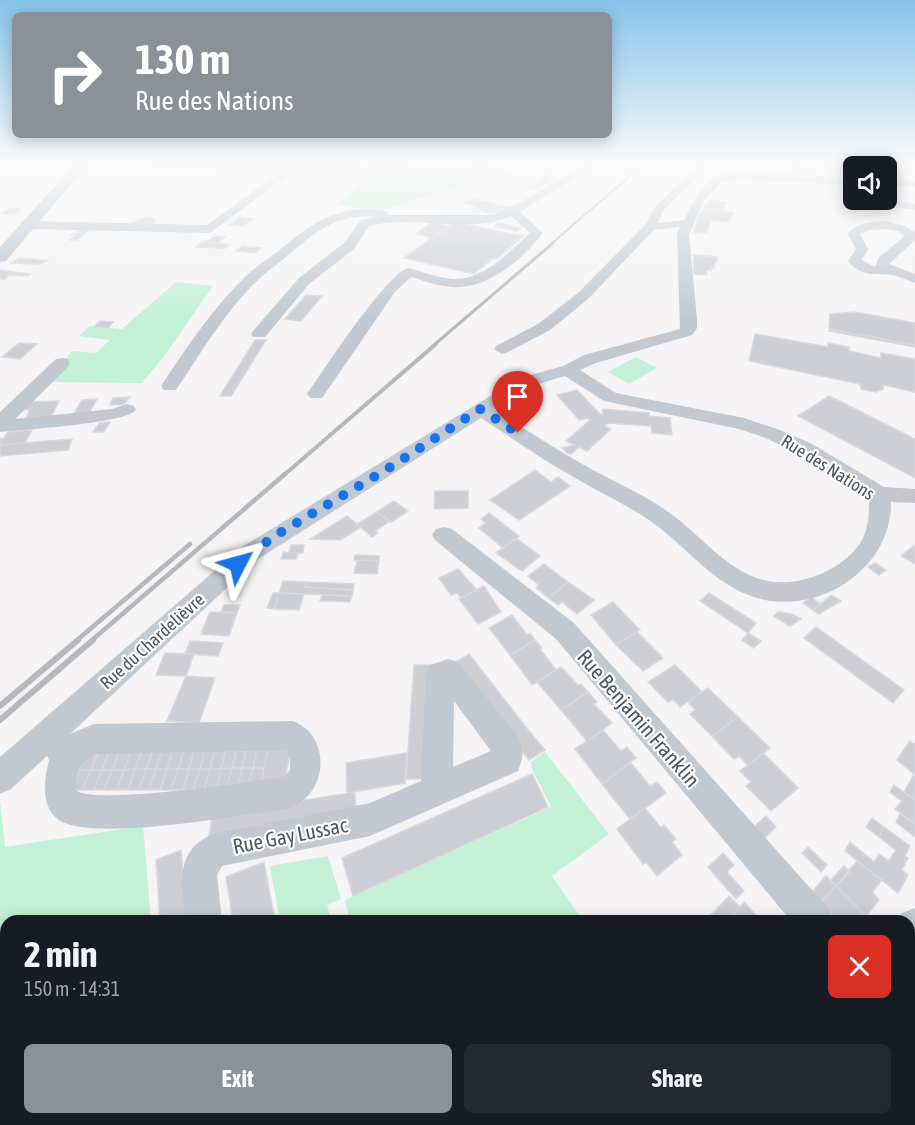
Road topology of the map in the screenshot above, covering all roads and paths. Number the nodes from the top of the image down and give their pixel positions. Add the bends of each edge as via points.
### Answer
1 (28, 216) edge
2 (32, 216) edge
3 (225, 216) edge
4 (338, 216) edge
5 (392, 216) edge
6 (408, 216) edge
7 (498, 216) edge
8 (518, 216) edge
9 (655, 216) edge
10 (691, 216) edge
11 (688, 223) junction
12 (32, 225) dead end
13 (650, 227) junction
14 (3, 247) edge
15 (891, 271) junction
16 (915, 279) edge
17 (259, 334) dead end
18 (502, 349) dead end
19 (62, 363) dead end
20 (568, 370) junction
21 (170, 386) dead end
22 (316, 394) dead end
23 (480, 409) junction
24 (127, 410) dead end
25 (0, 424) edge
26 (880, 494) junction
27 (915, 496) edge
28 (444, 535) dead end
29 (50, 732) junction
30 (65, 759) junction
31 (0, 777) edge
32 (437, 791) dead end
33 (203, 915) edge
34 (810, 915) edge

1 - 14 main road
2 - 14 main road
3 - 12 street via 210,229
4 - 21 street via 308,230 245,286
5 - 17 street via 365,223 349,246 304,281
6 - 7 street
8 - 22 street via 537,233 480,279 456,283 408,272 382,299
9 - 13 street
10 - 11 street, Rue du Chardelièvre
11 - 13 street
11 - 20 street, Rue du Chardelièvre via 683,234 689,328 678,336 590,359
13 - 18 street via 583,296 543,327
15 - 15 street via 882,266 884,260 912,236 911,232 879,225 856,230 854,234 862,249 857,264 874,271
15 - 16 street
19 - 25 street
20 - 23 street, Rue du Chardelièvre via 538,377
20 - 26 street, Rue des Nations via 610,397 744,424 773,434
23 - 26 street, Rue des Nations via 575,470 657,515 740,581 763,591 810,588 846,571 866,554 875,538
23 - 29 street, Rue du Chardelièvre via 250,553
24 - 25 street
26 - 27 street
28 - 34 street, Rue Benjamin Franklin via 565,631
29 - 30 street
29 - 31 street, Rue du Chardelièvre
30 - 30 street via 58,786 62,799 74,810 109,813 291,792 304,776 302,744 292,735 94,739 78,746
32 - 33 street, Rue Gay Lussac via 370,819 213,851 202,862 199,875

